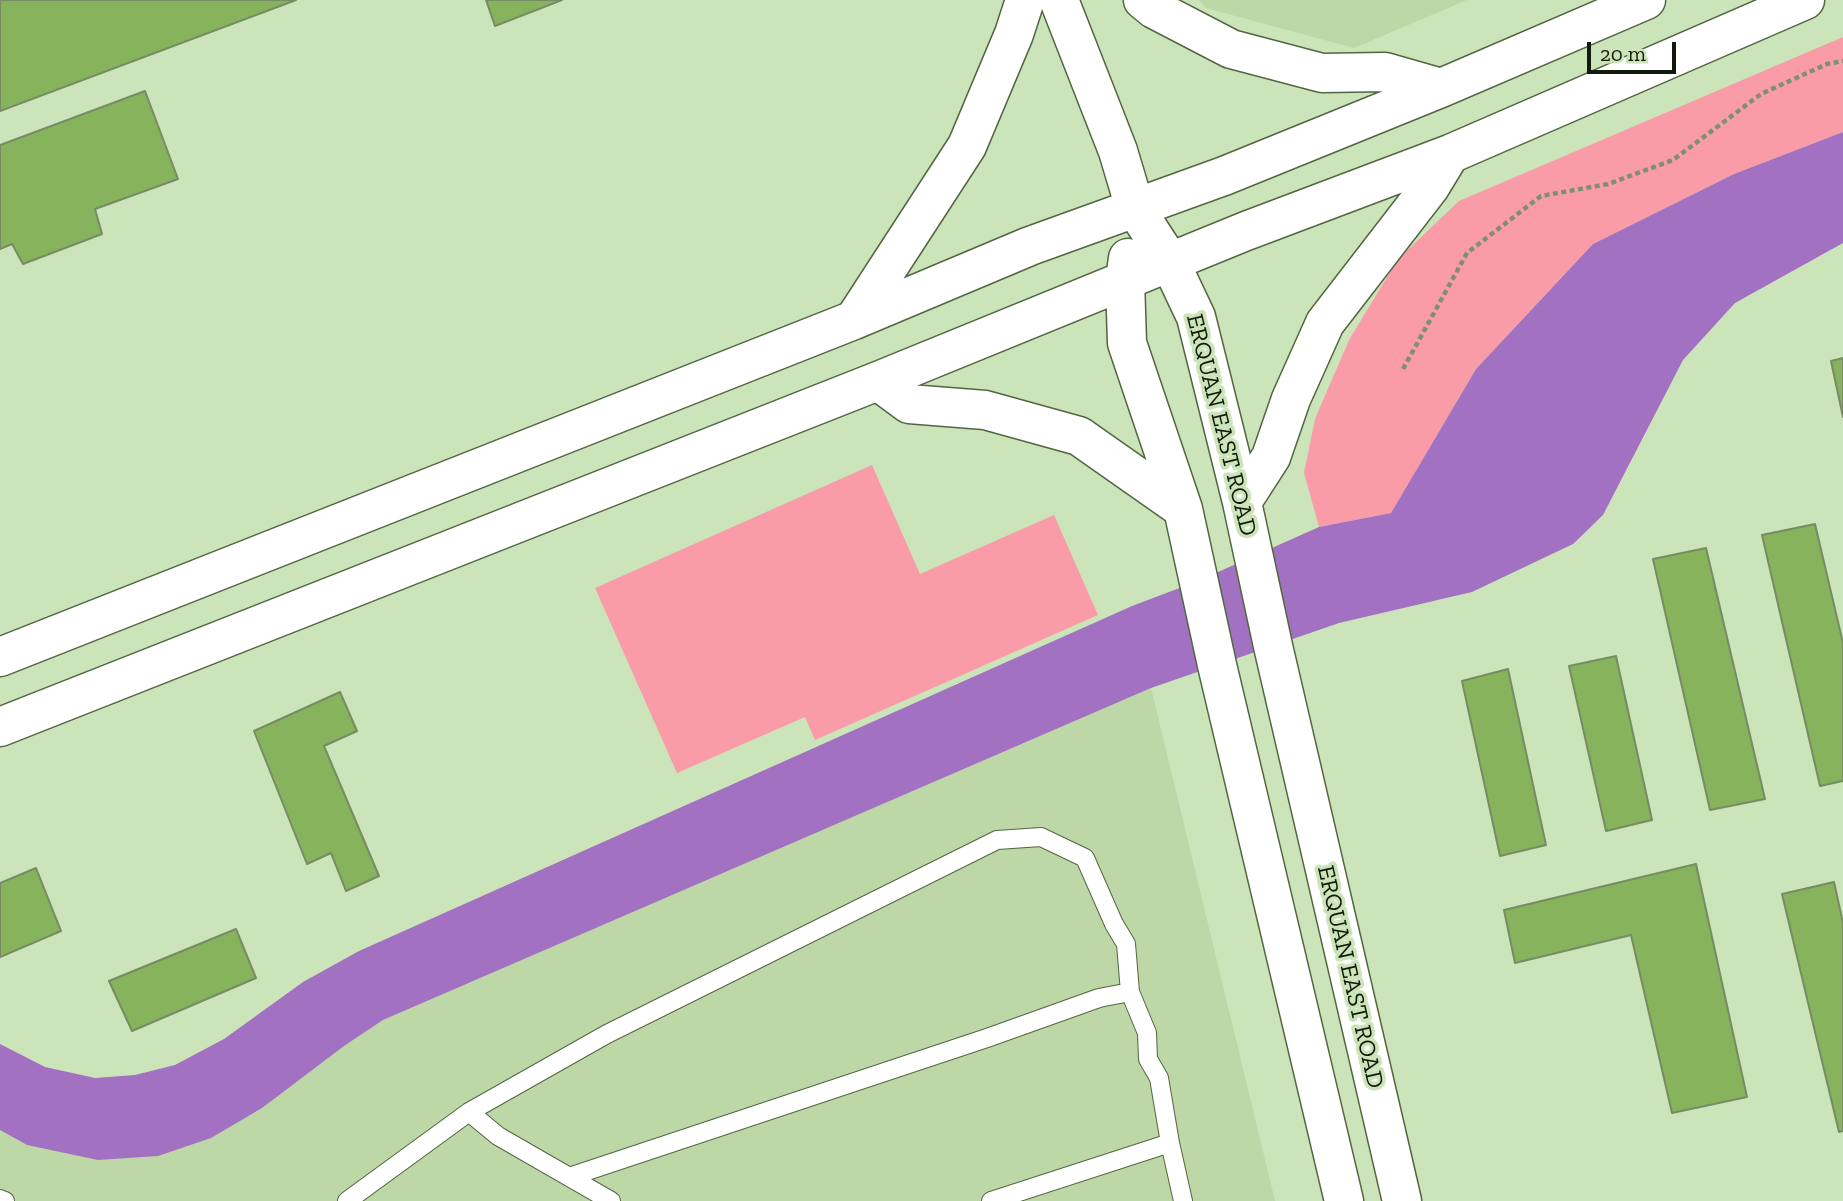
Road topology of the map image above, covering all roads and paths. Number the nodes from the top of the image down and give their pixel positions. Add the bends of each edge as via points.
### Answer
1 (1025, 0) edge
2 (1059, 0) edge
3 (1143, 0) edge
4 (1646, 0) edge
5 (1805, 0) edge
6 (1843, 61) edge
7 (1441, 88) junction
8 (1450, 154) junction
9 (1135, 208) junction
10 (1170, 262) junction
11 (1125, 280) junction
12 (854, 320) junction
13 (1403, 369) dead end
14 (878, 381) junction
15 (1242, 502) junction
16 (1183, 509) junction
17 (0, 657) edge
18 (0, 727) edge
19 (1130, 992) junction
20 (469, 1112) junction
21 (1170, 1143) junction
22 (569, 1177) junction
23 (0, 1199) edge
24 (5, 1201) edge
25 (347, 1201) edge
26 (611, 1201) edge
27 (990, 1201) edge
28 (1183, 1201) edge
29 (1345, 1201) edge
30 (1402, 1201) edge

1 - 12 main road via 967,146
2 - 9 main road via 1118,151
3 - 7 main road via 1231,49 1322,73 1385,72
4 - 7 main road
5 - 8 main road
6 - 13 path via 1761,94 1673,160 1608,184 1541,196 1467,254
7 - 9 main road
8 - 10 main road
8 - 15 main road via 1430,187 1325,323 1271,457
9 - 10 main road, ERQUAN EAST ROAD
9 - 11 main road
9 - 12 main road via 1030,246
10 - 11 main road
10 - 15 main road, ERQUAN EAST ROAD via 1196,317
11 - 14 main road
11 - 16 main road via 1127,343
12 - 17 main road
14 - 16 main road via 909,404 985,410 1079,436
14 - 18 main road
15 - 30 main road, ERQUAN EAST ROAD
16 - 29 main road
19 - 20 lane via 1126,944 1085,858 1041,837 997,840 607,1034
19 - 21 lane via 1147,1033 1148,1059 1159,1078
19 - 22 lane via 1099,998
20 - 22 lane via 498,1136
20 - 25 lane
21 - 27 lane
21 - 28 lane
22 - 26 lane
23 - 24 lane

